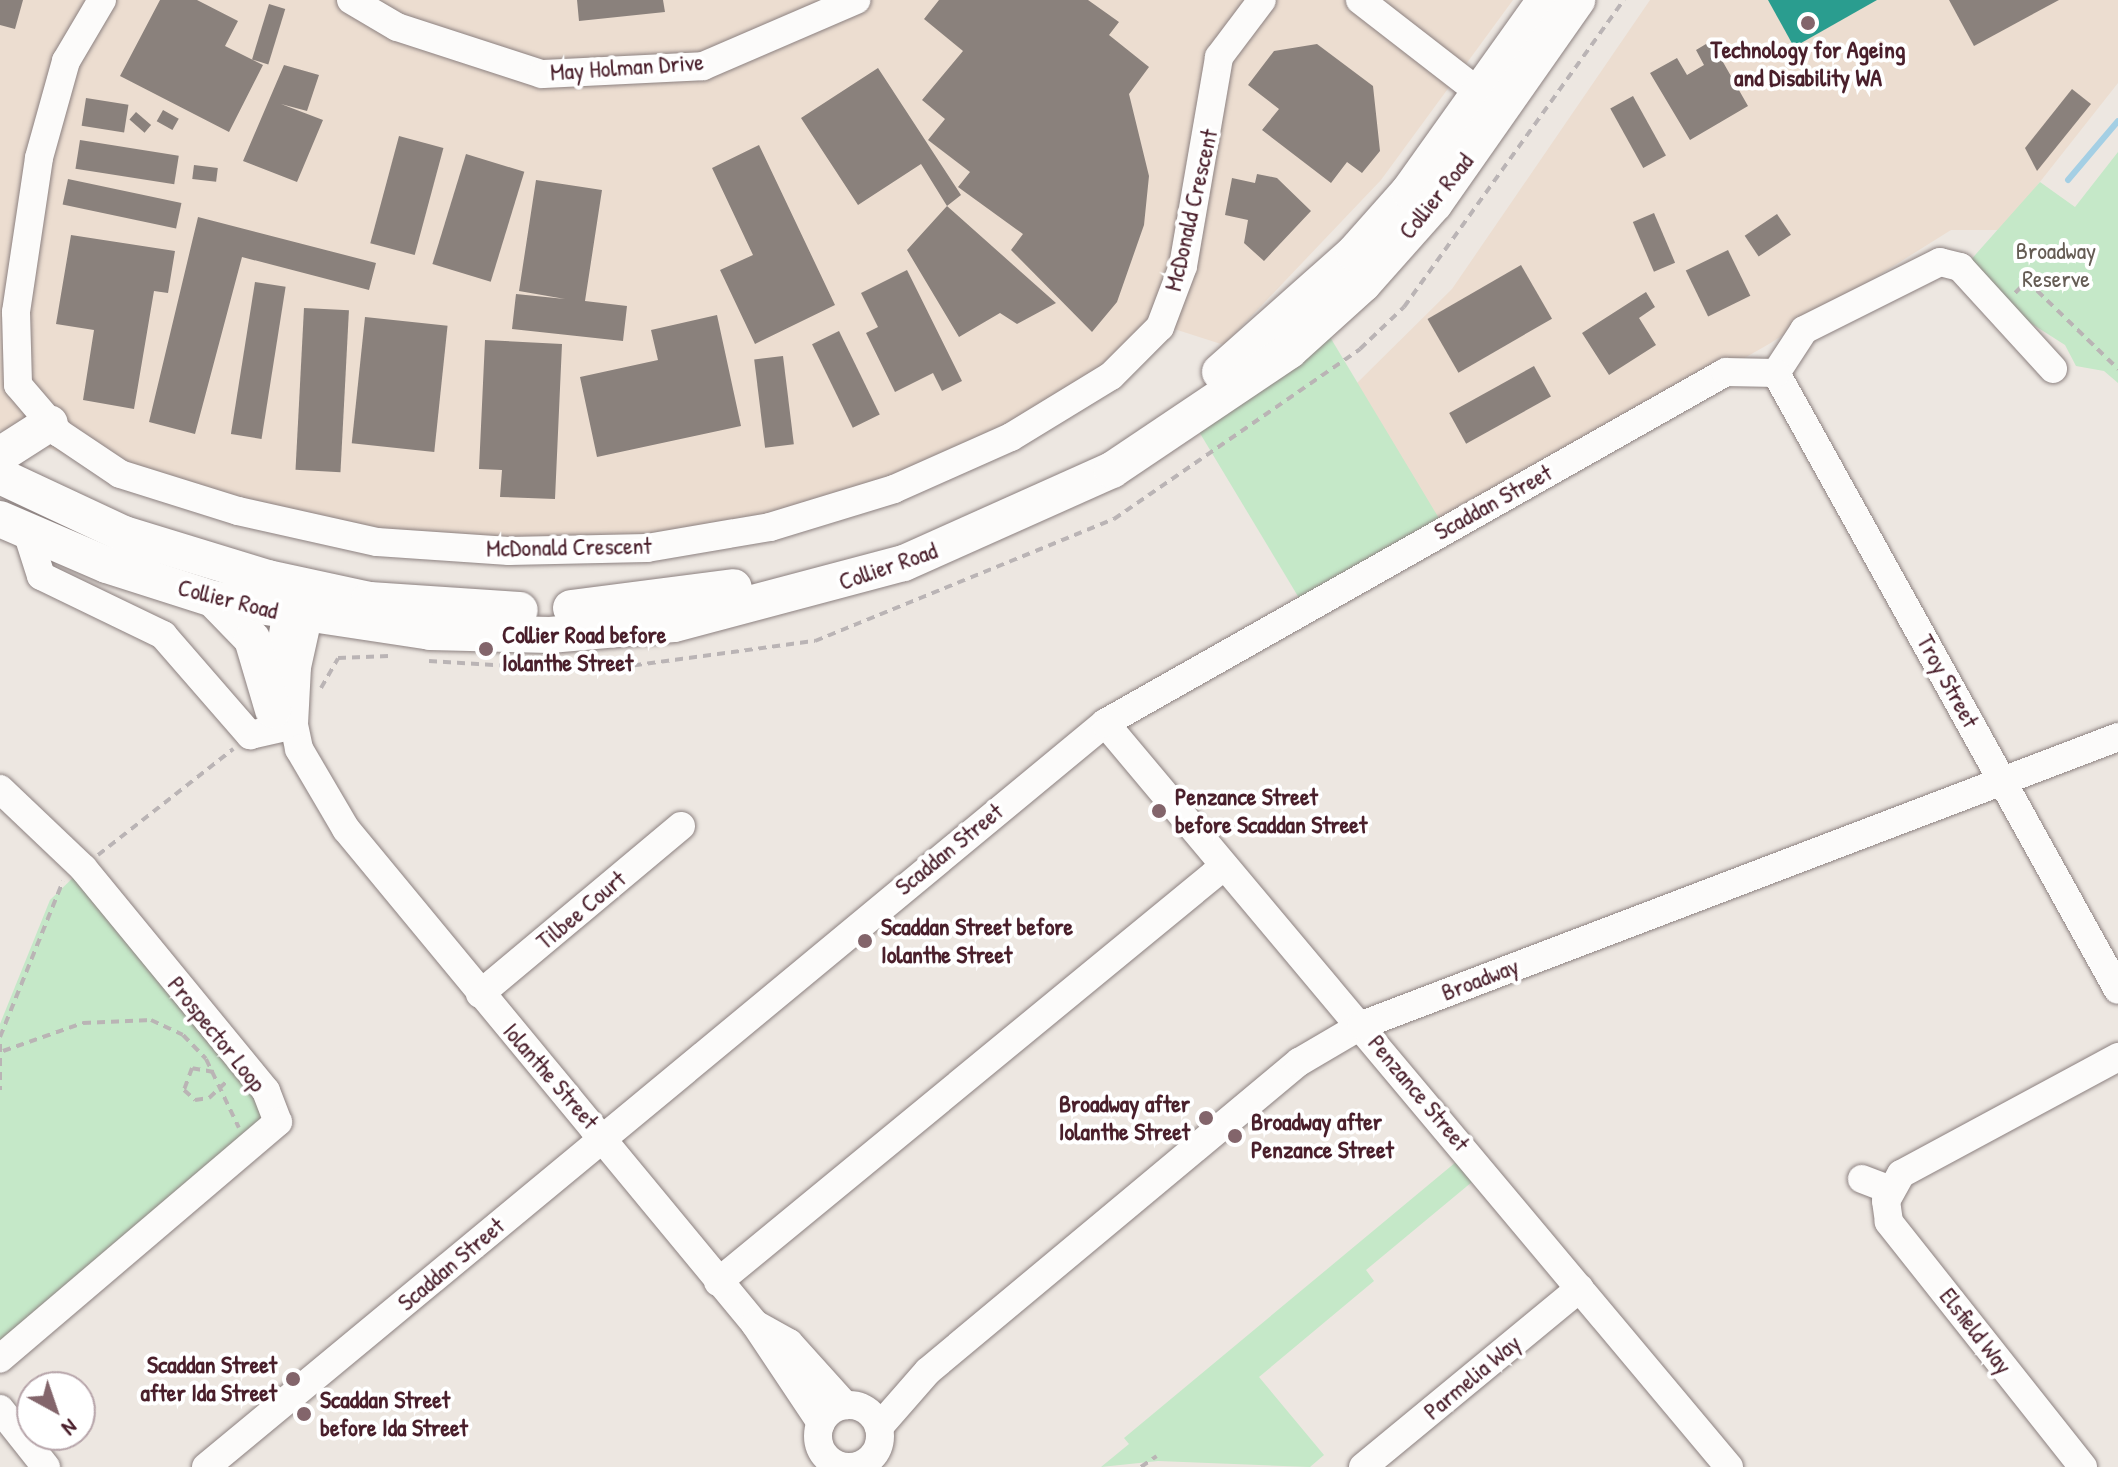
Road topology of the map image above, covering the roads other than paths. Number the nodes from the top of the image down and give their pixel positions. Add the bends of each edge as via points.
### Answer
1 (102, 0) edge
2 (351, 0) edge
3 (856, 0) edge
4 (1262, 0) edge
5 (1360, 0) edge
6 (1545, 0) edge
7 (1577, 0) edge
8 (1480, 93) junction
9 (2053, 369) dead end
10 (1776, 373) junction
11 (50, 423) junction
12 (0, 455) edge
13 (0, 476) edge
14 (14, 526) edge
15 (213, 599) junction
16 (300, 600) junction
17 (1105, 723) junction
18 (273, 724) junction
19 (2118, 737) edge
20 (2002, 777) junction
21 (0, 789) edge
22 (681, 826) dead end
23 (1224, 866) junction
24 (2118, 990) edge
25 (480, 994) junction
26 (1362, 1025) junction
27 (2118, 1057) edge
28 (603, 1138) junction
29 (1862, 1179) dead end
30 (1891, 1190) junction
31 (718, 1282) junction
32 (1580, 1288) junction
33 (0, 1359) edge
34 (0, 1409) edge
35 (852, 1444) edge
36 (46, 1467) edge
37 (206, 1467) edge
38 (800, 1467) edge
39 (1363, 1467) edge
40 (1729, 1467) edge
41 (2083, 1467) edge

1 - 11 street, McDonald Crescent via 66,61 39,158 16,312 18,385
2 - 3 street, May Holman Drive via 397,27 542,74 703,66
4 - 11 street, McDonald Crescent via 1219,57 1183,266 1160,327 1111,376 1036,422 894,489 770,527 647,548 509,551 377,542 238,511 120,474
5 - 8 street
6 - 8 main road, Collier Road
7 - 16 main road, Collier Road via 1435,203 1363,284 1202,416 1009,521 811,592 674,624 550,635 445,633
8 - 16 main road, Collier Road via 1354,253 1252,348 1185,399 1025,491 848,557 710,593 536,611
9 - 10 street via 1960,267 1930,263 1804,330
10 - 17 street, Scaddan Street via 1726,372
10 - 20 street, Troy Street
11 - 12 main road
13 - 16 main road, Collier Road via 124,534
14 - 15 main road, Collier Road
14 - 18 street via 41,576 163,635
15 - 16 main road, Collier Road
15 - 18 main road via 252,639
16 - 18 street, Iolanthe Street via 297,667
17 - 23 street, Penzance Street
17 - 28 street, Scaddan Street
18 - 25 street, Iolanthe Street via 301,789 346,829
19 - 20 street, Broadway
20 - 24 street, Troy Street
20 - 26 street, Broadway
21 - 33 street, Prospector Loop via 83,868 246,1067 278,1122
22 - 25 street, Tilbee Court
23 - 26 street, Penzance Street
23 - 31 street
25 - 28 street, Iolanthe Street
26 - 32 street, Penzance Street
26 - 35 street, Broadway via 1299,1062 928,1371
27 - 30 street via 1901,1174
28 - 31 street, Iolanthe Street
28 - 37 street, Scaddan Street
29 - 30 street
30 - 41 street, Elsfield Way via 1889,1222
31 - 35 street, Iolanthe Street
32 - 39 street, Parmelia Way
32 - 40 street, Penzance Street
34 - 36 street
35 - 38 street, Broadway

